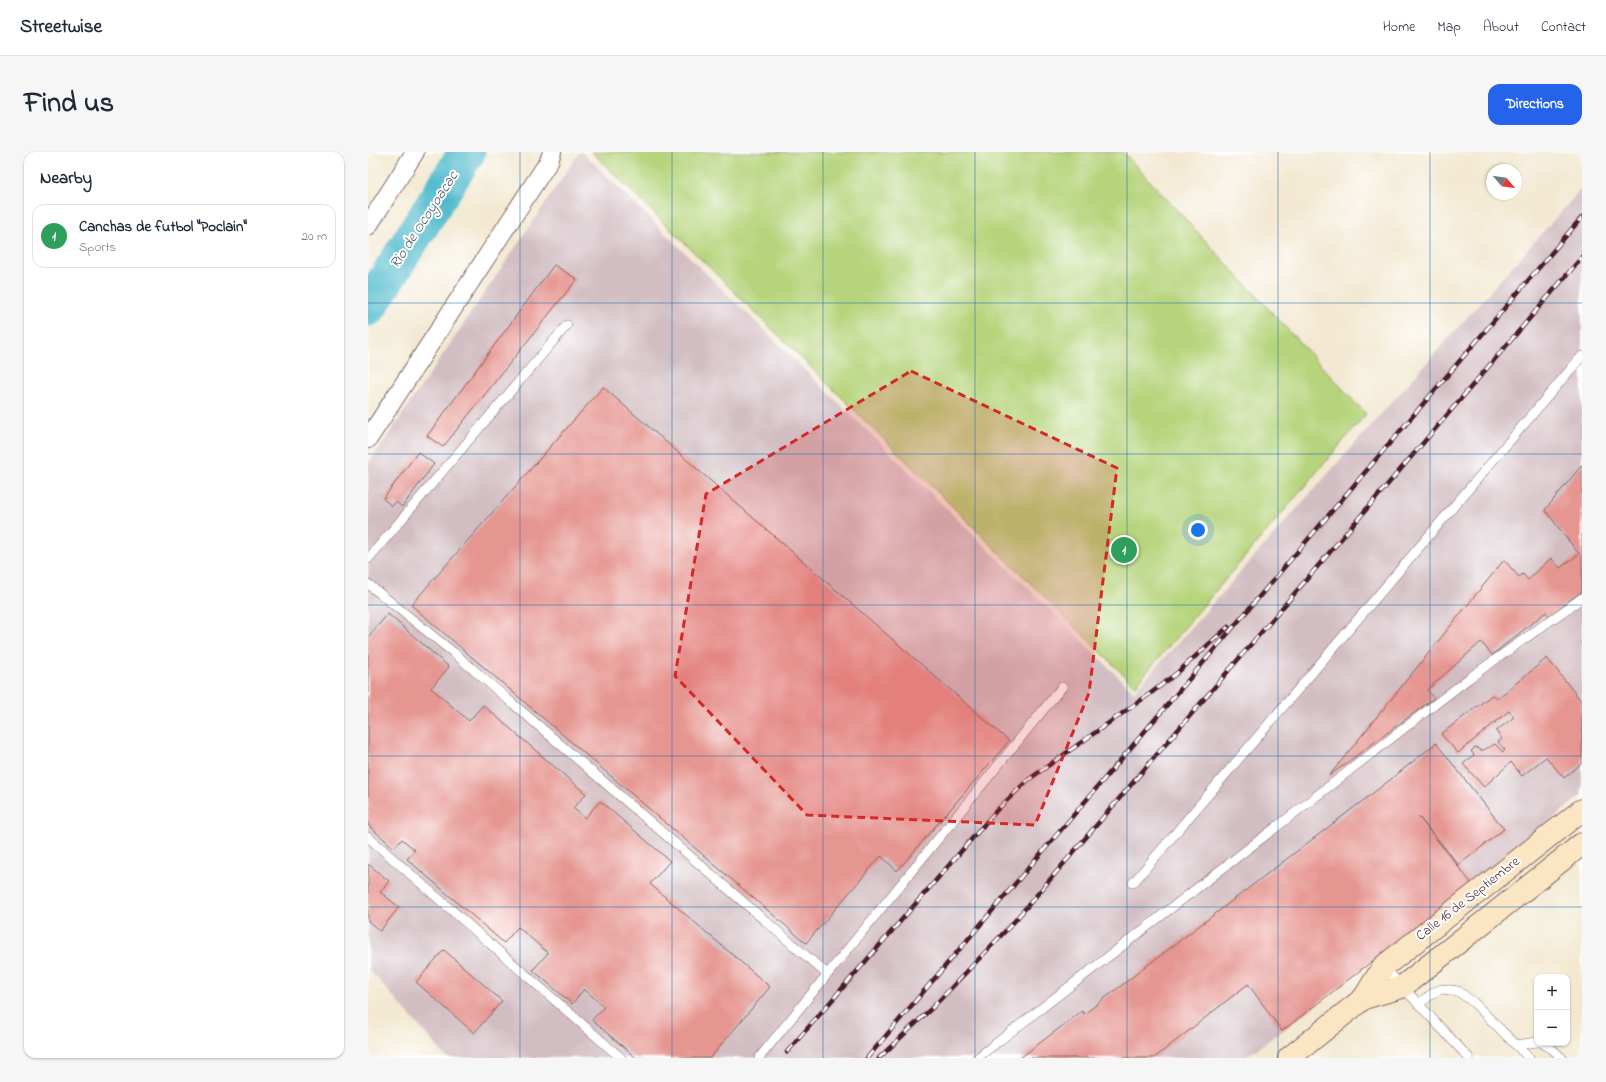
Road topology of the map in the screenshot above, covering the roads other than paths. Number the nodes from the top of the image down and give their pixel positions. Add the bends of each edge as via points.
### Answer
1 (415, 152) edge
2 (552, 152) edge
3 (368, 226) edge
4 (567, 324) dead end
5 (1582, 356) edge
6 (368, 439) edge
7 (368, 559) edge
8 (368, 584) edge
9 (1582, 598) edge
10 (1062, 687) dead end
11 (1582, 810) edge
12 (368, 837) edge
13 (1582, 844) edge
14 (1133, 883) dead end
15 (1383, 967) junction
16 (827, 974) junction
17 (1402, 987) junction
18 (1364, 998) junction
19 (1418, 1004) junction
20 (1534, 1042) edge
21 (1516, 1045) junction
22 (1547, 1046) edge
23 (621, 1058) edge
24 (759, 1058) edge
25 (977, 1058) edge
26 (1289, 1058) edge
27 (1469, 1058) edge
28 (1529, 1058) edge
29 (1562, 1058) edge

1 - 3 street
2 - 6 street via 549,161
4 - 7 lane
5 - 14 lane
8 - 16 lane via 454,653
9 - 25 lane via 1468,679
10 - 16 lane
11 - 15 main road, Calle 16 de Septiembre
12 - 23 lane
13 - 17 main road, Calle 16 de Septiembre
15 - 17 lane
15 - 18 main road, Calle 16 de Septiembre
16 - 24 lane
17 - 18 main road, Calle 16 de Septiembre
17 - 19 lane
18 - 26 main road, Calle 16 de Septiembre
19 - 21 lane via 1442,989 1458,991 1473,1002
19 - 27 lane
20 - 21 lane
21 - 28 lane
22 - 29 lane

